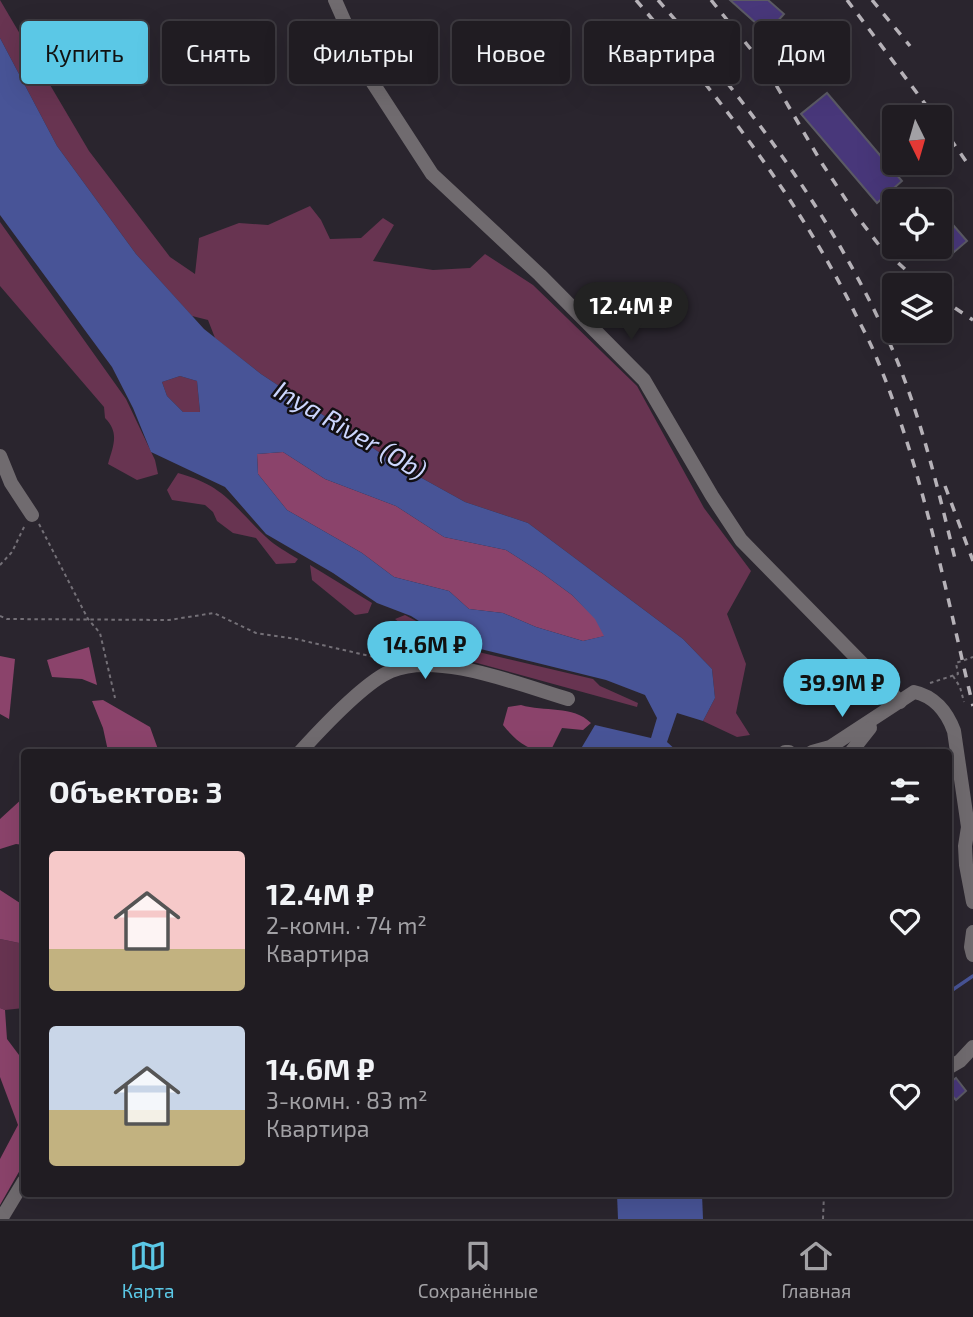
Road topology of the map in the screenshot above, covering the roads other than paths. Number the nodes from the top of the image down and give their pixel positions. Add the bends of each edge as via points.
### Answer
1 (335, 0) edge
2 (0, 456) edge
3 (30, 512) road end
4 (568, 699) dead end
5 (900, 702) junction
6 (884, 711) junction
7 (303, 749) edge
8 (823, 749) edge
9 (853, 749) edge
10 (973, 902) edge
11 (973, 932) edge
12 (973, 955) edge
13 (973, 1047) edge
14 (952, 1066) edge
15 (21, 1186) edge
16 (1, 1219) edge

1 - 5 street via 369,77 432,174 644,380 741,540
2 - 3 street
4 - 7 street via 461,668 407,665 374,680
5 - 6 street
5 - 10 street via 914,692 928,698 948,716 954,730
6 - 8 street
6 - 9 street
11 - 12 street
13 - 14 street
15 - 16 street

